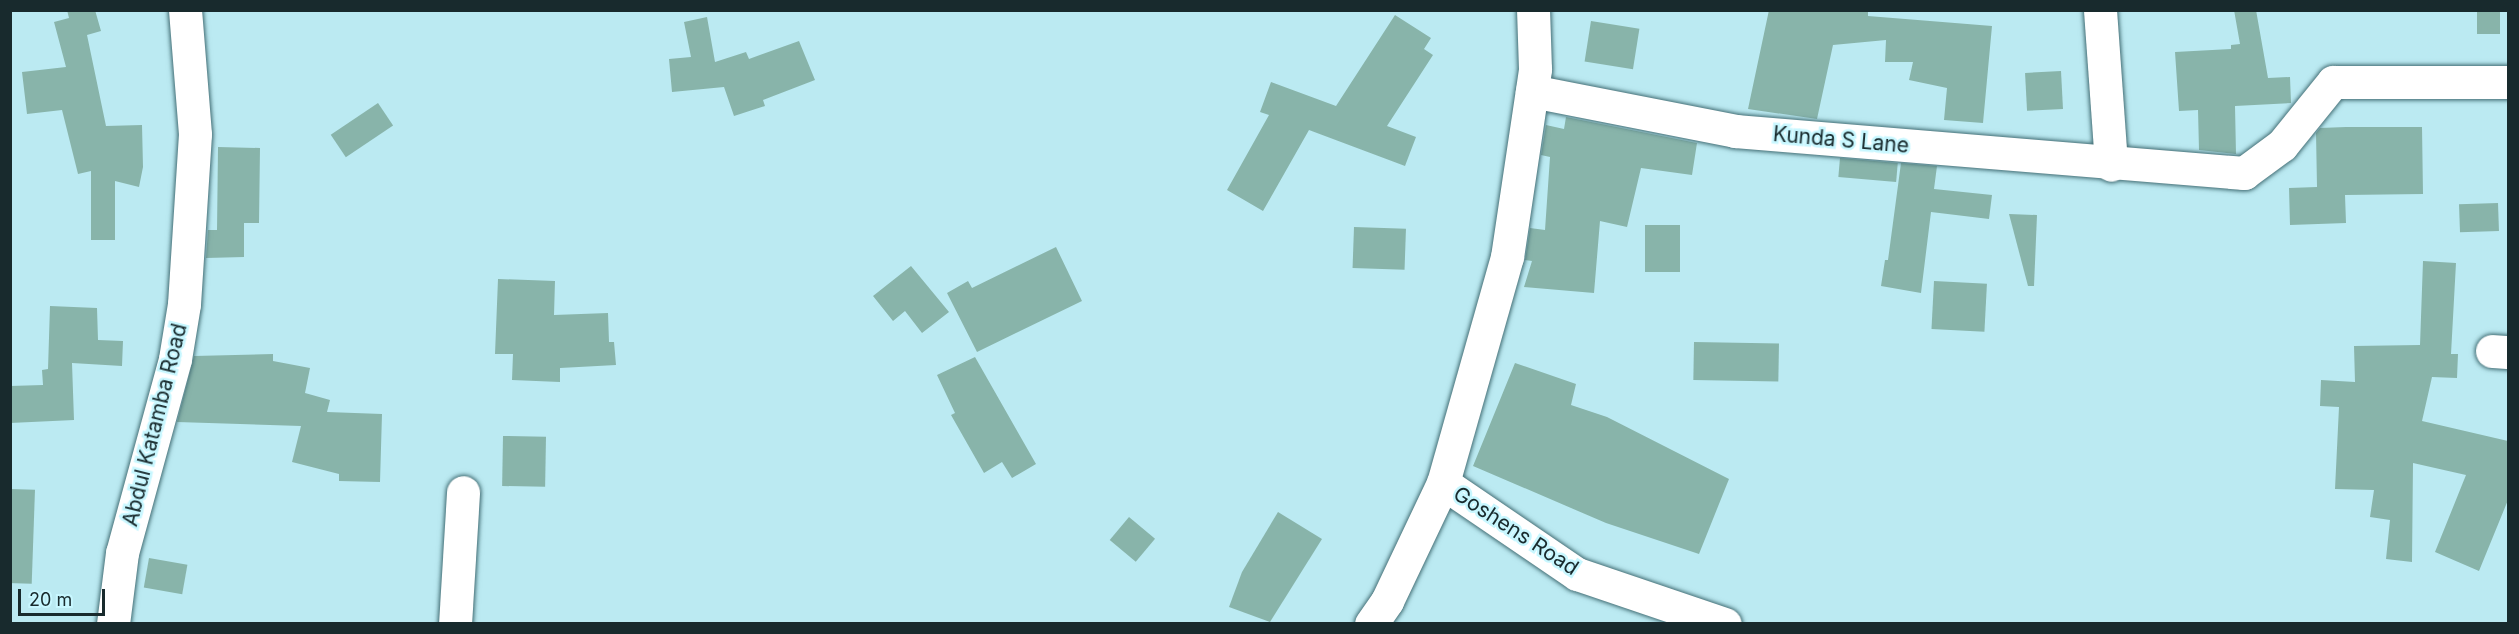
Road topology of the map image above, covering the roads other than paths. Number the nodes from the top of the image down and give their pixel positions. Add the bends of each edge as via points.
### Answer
1 (185, 10) edge
2 (1533, 10) edge
3 (2100, 10) edge
4 (2508, 82) edge
5 (1532, 91) junction
6 (2111, 165) junction
7 (1443, 483) junction
8 (463, 492) dead end
9 (113, 624) edge
10 (455, 624) edge
11 (1371, 624) edge
12 (1725, 624) edge

1 - 9 street, Abdul Katamba Road via 195,134 186,294 175,359 122,553
2 - 5 street
3 - 6 street
4 - 6 street, Kunda S Lane via 2333,82 2282,145 2244,174
5 - 6 street, Kunda S Lane via 1735,131
5 - 7 street via 1507,257
7 - 11 street via 1387,601
7 - 12 street, Goshens Road via 1576,574
8 - 10 street

